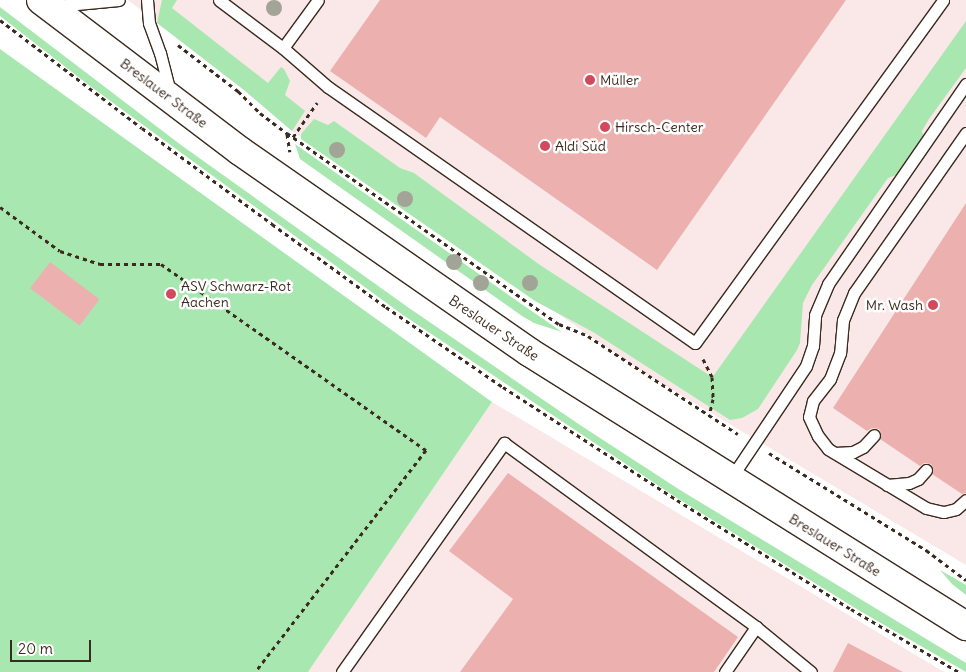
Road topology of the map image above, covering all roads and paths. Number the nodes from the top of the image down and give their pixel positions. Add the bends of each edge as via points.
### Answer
1 (119, 0) edge
2 (147, 0) edge
3 (219, 0) edge
4 (318, 0) edge
5 (942, 0) edge
6 (45, 3) edge
7 (0, 20) edge
8 (149, 23) junction
9 (283, 48) junction
10 (966, 84) edge
11 (328, 87) junction
12 (171, 99) junction
13 (966, 133) edge
14 (292, 138) junction
15 (0, 207) edge
16 (694, 343) junction
17 (709, 416) junction
18 (874, 435) dead end
19 (754, 444) junction
20 (834, 453) junction
21 (926, 470) dead end
22 (730, 480) junction
23 (887, 485) junction
24 (966, 500) edge
25 (966, 580) edge
26 (966, 626) edge
27 (756, 627) junction
28 (255, 672) edge
29 (342, 672) edge
30 (725, 672) edge
31 (811, 672) edge
32 (959, 672) edge

1 - 6 lane
2 - 8 lane
3 - 9 lane
4 - 9 lane
5 - 16 lane
6 - 12 main road, Breslauer Straße
7 - 32 path via 386,307 503,387 677,500
8 - 12 lane
8 - 14 path via 238,91
9 - 11 lane
10 - 19 lane via 828,284 815,315 813,346 806,366
11 - 14 path
11 - 16 lane
12 - 22 main road, Breslauer Straße via 529,352
13 - 20 lane via 854,293 843,320 840,353 830,379 813,401 809,417 818,436
14 - 17 path via 558,324 588,336
15 - 28 path via 60,251 100,264 161,264 426,450
16 - 17 path via 712,377 713,399
17 - 19 path
18 - 20 lane via 854,452
19 - 22 lane
19 - 25 path via 926,550
20 - 23 lane
21 - 23 lane via 909,483
22 - 26 main road, Breslauer Straße
23 - 24 lane via 926,508 944,512 956,509
27 - 29 lane via 504,443
27 - 30 lane
27 - 31 lane

